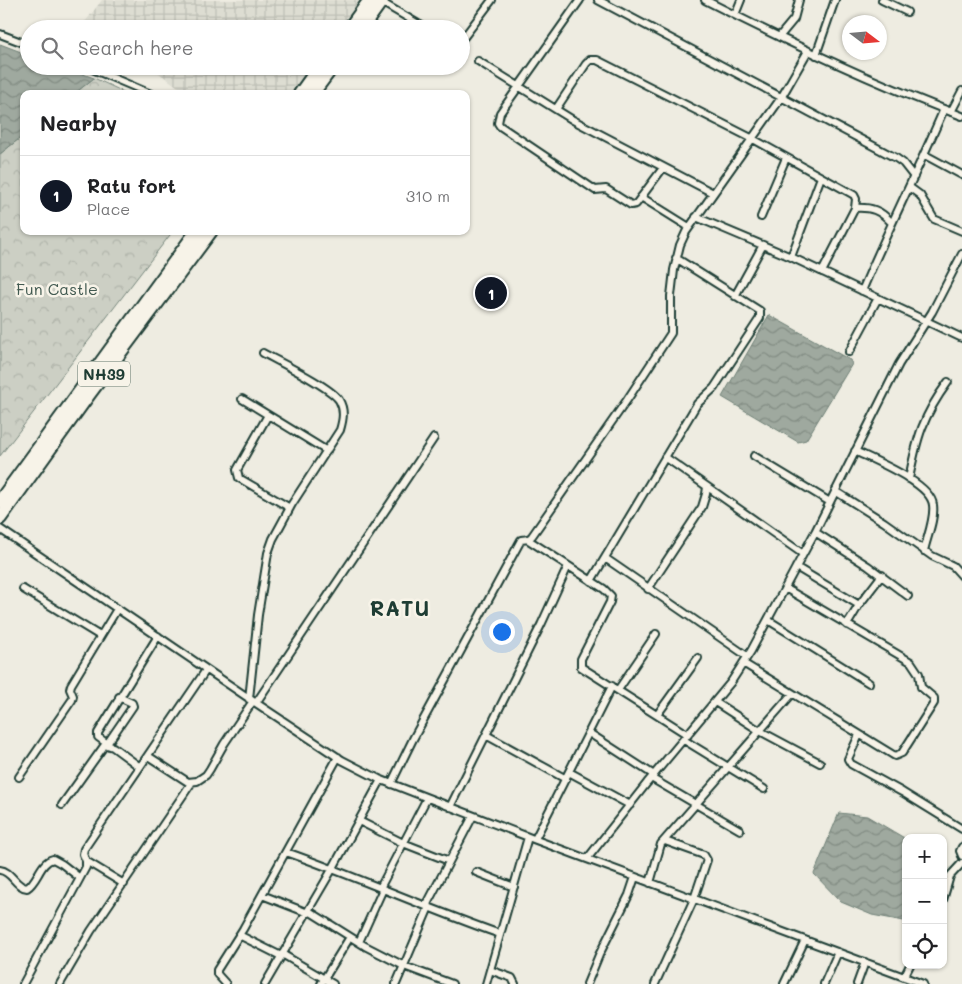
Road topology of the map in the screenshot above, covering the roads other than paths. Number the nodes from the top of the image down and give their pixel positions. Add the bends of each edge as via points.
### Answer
1 (492, 0) edge
2 (580, 0) edge
3 (598, 0) edge
4 (705, 0) edge
5 (741, 0) edge
6 (799, 0) edge
7 (836, 0) edge
8 (882, 0) edge
9 (378, 1) edge
10 (907, 12) dead end
11 (735, 15) junction
12 (358, 20) edge
13 (366, 20) edge
14 (411, 20) edge
15 (470, 29) edge
16 (0, 34) edge
17 (779, 37) junction
18 (20, 42) edge
19 (808, 51) junction
20 (816, 55) junction
21 (478, 61) dead end
22 (106, 75) edge
23 (314, 75) edge
24 (326, 75) edge
25 (519, 86) junction
26 (142, 90) edge
27 (303, 90) edge
28 (315, 90) edge
29 (962, 91) edge
30 (782, 96) junction
31 (556, 109) junction
32 (947, 111) junction
33 (962, 116) edge
34 (753, 138) junction
35 (924, 155) junction
36 (786, 158) junction
37 (663, 168) junction
38 (962, 175) edge
39 (821, 177) junction
40 (914, 177) junction
41 (909, 187) junction
42 (713, 193) junction
43 (641, 197) junction
44 (855, 208) junction
45 (696, 217) junction
46 (761, 217) dead end
47 (892, 222) junction
48 (689, 227) junction
49 (962, 231) edge
50 (194, 235) edge
51 (207, 235) edge
52 (764, 246) junction
53 (962, 254) edge
54 (791, 257) junction
55 (676, 258) junction
56 (822, 272) junction
57 (862, 290) junction
58 (735, 296) junction
59 (878, 298) junction
60 (926, 322) junction
61 (962, 338) edge
62 (849, 352) dead end
63 (263, 353) dead end
64 (948, 382) dead end
65 (242, 399) dead end
66 (268, 415) junction
67 (434, 438) dead end
68 (327, 451) junction
69 (855, 451) junction
70 (754, 456) dead end
71 (665, 457) junction
72 (909, 479) junction
73 (706, 486) junction
74 (835, 491) junction
75 (0, 501) edge
76 (830, 502) junction
77 (290, 508) junction
78 (0, 518) edge
79 (0, 529) edge
80 (815, 532) junction
81 (527, 539) junction
82 (924, 550) junction
83 (803, 554) junction
84 (605, 558) junction
85 (568, 566) junction
86 (796, 567) junction
87 (882, 575) junction
88 (962, 576) edge
89 (591, 581) junction
90 (786, 588) junction
91 (23, 589) dead end
92 (648, 589) junction
93 (908, 596) dead end
94 (859, 605) junction
95 (117, 609) junction
96 (768, 620) junction
97 (847, 625) junction
98 (656, 634) dead end
99 (100, 636) junction
100 (158, 636) junction
101 (747, 656) junction
102 (698, 658) dead end
103 (743, 663) junction
104 (206, 670) junction
105 (869, 683) dead end
106 (615, 688) junction
107 (792, 694) junction
108 (120, 697) junction
109 (252, 701) junction
110 (715, 702) junction
111 (657, 715) junction
112 (760, 731) junction
113 (589, 733) junction
114 (859, 734) junction
115 (486, 735) junction
116 (686, 737) junction
117 (108, 744) junction
118 (148, 756) junction
119 (338, 758) junction
120 (820, 763) dead end
121 (140, 767) junction
122 (728, 767) junction
123 (567, 776) junction
124 (653, 776) junction
125 (19, 778) dead end
126 (381, 780) junction
127 (192, 782) junction
128 (392, 784) junction
129 (764, 789) dead end
130 (427, 798) junction
131 (697, 804) junction
132 (62, 805) dead end
133 (630, 805) junction
134 (450, 807) junction
135 (473, 816) junction
136 (359, 821) junction
137 (962, 829) edge
138 (740, 830) dead end
139 (531, 838) junction
140 (665, 841) junction
141 (403, 843) junction
142 (962, 847) edge
143 (286, 852) junction
144 (962, 856) edge
145 (587, 859) junction
146 (86, 861) junction
147 (449, 861) junction
148 (962, 863) edge
149 (333, 868) junction
150 (0, 870) edge
151 (476, 872) dead end
152 (635, 877) junction
153 (80, 878) junction
154 (650, 883) junction
155 (124, 884) junction
156 (947, 886) edge
157 (514, 887) junction
158 (382, 888) junction
159 (262, 895) junction
160 (694, 899) junction
161 (427, 907) junction
162 (308, 912) junction
163 (500, 934) junction
164 (239, 935) junction
165 (350, 937) junction
166 (805, 940) junction
167 (359, 942) junction
168 (838, 952) junction
169 (281, 955) junction
170 (865, 962) junction
171 (404, 966) junction
172 (908, 969) edge
173 (490, 970) junction
174 (904, 977) junction
175 (322, 981) edge
176 (23, 984) edge
177 (60, 984) edge
178 (226, 984) edge
179 (265, 984) edge
180 (333, 984) edge
181 (396, 984) edge
182 (449, 984) edge
183 (486, 984) edge
184 (515, 984) edge
185 (587, 984) edge
186 (655, 984) edge
187 (784, 984) edge
188 (824, 984) edge
189 (857, 984) edge
190 (923, 984) edge

1 - 15 street
2 - 25 street
3 - 30 street
4 - 11 street
5 - 11 street
6 - 17 street via 794,19
7 - 20 street
8 - 10 street
9 - 12 highway
9 - 13 highway
9 - 14 street
11 - 17 street
16 - 18 street
17 - 19 street
19 - 20 street
19 - 30 street
20 - 32 street
21 - 25 street
22 - 26 street
23 - 27 highway
24 - 28 highway
25 - 31 street
25 - 43 street via 500,113 500,126 595,190 606,189 631,205
29 - 32 street
30 - 34 street
30 - 40 street via 896,158
31 - 34 street via 586,64 593,59
31 - 37 street
32 - 33 street
32 - 35 street
34 - 36 street
34 - 42 street
35 - 38 street
35 - 40 street
36 - 39 street
36 - 46 street
37 - 42 street
37 - 43 street
39 - 44 street via 854,195
39 - 54 street
40 - 41 street
41 - 47 street
41 - 49 street via 920,195 934,219
42 - 45 street
43 - 48 street
44 - 47 street via 877,210
44 - 56 street
45 - 48 street
45 - 52 street
47 - 57 street
48 - 55 street
50 - 75 highway, NH39
51 - 78 highway, NH39
52 - 54 street
52 - 58 street
53 - 60 street
54 - 56 street
55 - 58 street
55 - 81 street via 671,333 548,514
56 - 57 street
57 - 59 street
58 - 71 street via 760,311 760,318 711,393 697,404
59 - 60 street
59 - 62 street
60 - 61 street
60 - 69 street via 899,364
63 - 68 street via 319,384 338,400 343,420
64 - 72 street via 926,416
65 - 66 street
66 - 68 street
66 - 77 street via 237,476
67 - 109 street
68 - 77 street
69 - 72 street
69 - 74 street
70 - 76 street
71 - 73 street
71 - 84 street
72 - 82 street via 927,493 933,505
73 - 83 street
73 - 92 street via 702,507
74 - 76 street
74 - 82 street
76 - 80 street
77 - 109 street via 268,553 258,615
79 - 95 street
80 - 83 street
80 - 87 street
81 - 85 street
81 - 128 street via 518,544
82 - 88 street via 953,566
83 - 86 street
84 - 89 street
84 - 92 street
85 - 89 street
85 - 115 street
86 - 90 street
86 - 94 street
87 - 93 street
87 - 94 street
89 - 106 street via 610,594 611,599 580,665
90 - 96 street
90 - 97 street
91 - 99 street
92 - 101 street
94 - 97 street
95 - 99 street
95 - 100 street
96 - 101 street
96 - 105 street
97 - 114 street via 911,662 920,674 921,687 935,699 900,755 892,755
98 - 106 street
99 - 125 street via 71,685 72,700
100 - 104 street
100 - 108 street
101 - 103 street
102 - 111 street
103 - 107 street
103 - 110 street
104 - 109 street
104 - 118 street
106 - 111 street
106 - 113 street
107 - 112 street
107 - 114 street
108 - 117 street via 98,733 98,737
108 - 117 street via 133,706
109 - 119 street
109 - 127 street via 206,775
110 - 112 street
110 - 116 street
111 - 116 street
112 - 120 street
112 - 122 street
113 - 123 street
113 - 124 street
114 - 137 street via 849,762
115 - 123 street
115 - 134 street
116 - 122 street
116 - 124 street
117 - 121 street
117 - 132 street
118 - 121 street
118 - 127 street
119 - 126 street
119 - 143 street
121 - 146 street via 84,849 82,854
122 - 129 street
122 - 131 street
123 - 133 street
123 - 139 street
124 - 131 street
124 - 133 street
126 - 128 street
126 - 136 street
127 - 155 street
128 - 130 street
130 - 134 street
130 - 141 street
131 - 138 street
131 - 140 street
133 - 145 street
134 - 135 street
135 - 139 street
135 - 147 street
136 - 141 street
136 - 149 street
139 - 145 street
139 - 157 street
140 - 154 street via 658,851
140 - 160 street via 706,858
141 - 147 street
141 - 158 street
142 - 144 street
143 - 149 street
143 - 159 street
145 - 152 street
146 - 153 street
146 - 155 street
147 - 161 street
148 - 156 street via 950,876
149 - 158 street
149 - 162 street
150 - 153 street via 5,870 27,888 47,861 53,859
151 - 157 street
152 - 154 street
152 - 185 street
153 - 176 street
154 - 160 street
155 - 177 street
157 - 163 street
158 - 161 street
158 - 167 street
159 - 162 street
159 - 164 street
160 - 166 street
160 - 186 street
161 - 163 street
161 - 171 street
162 - 165 street
162 - 169 street
163 - 173 street
164 - 169 street
164 - 178 street via 216,972
165 - 167 street
165 - 175 street
166 - 168 street
166 - 187 street
167 - 171 street
168 - 170 street
168 - 188 street
169 - 175 street
169 - 179 street
170 - 174 street
170 - 189 street
171 - 181 street
171 - 182 street
172 - 174 street
173 - 183 street
173 - 184 street via 512,978
174 - 190 street
175 - 180 street

